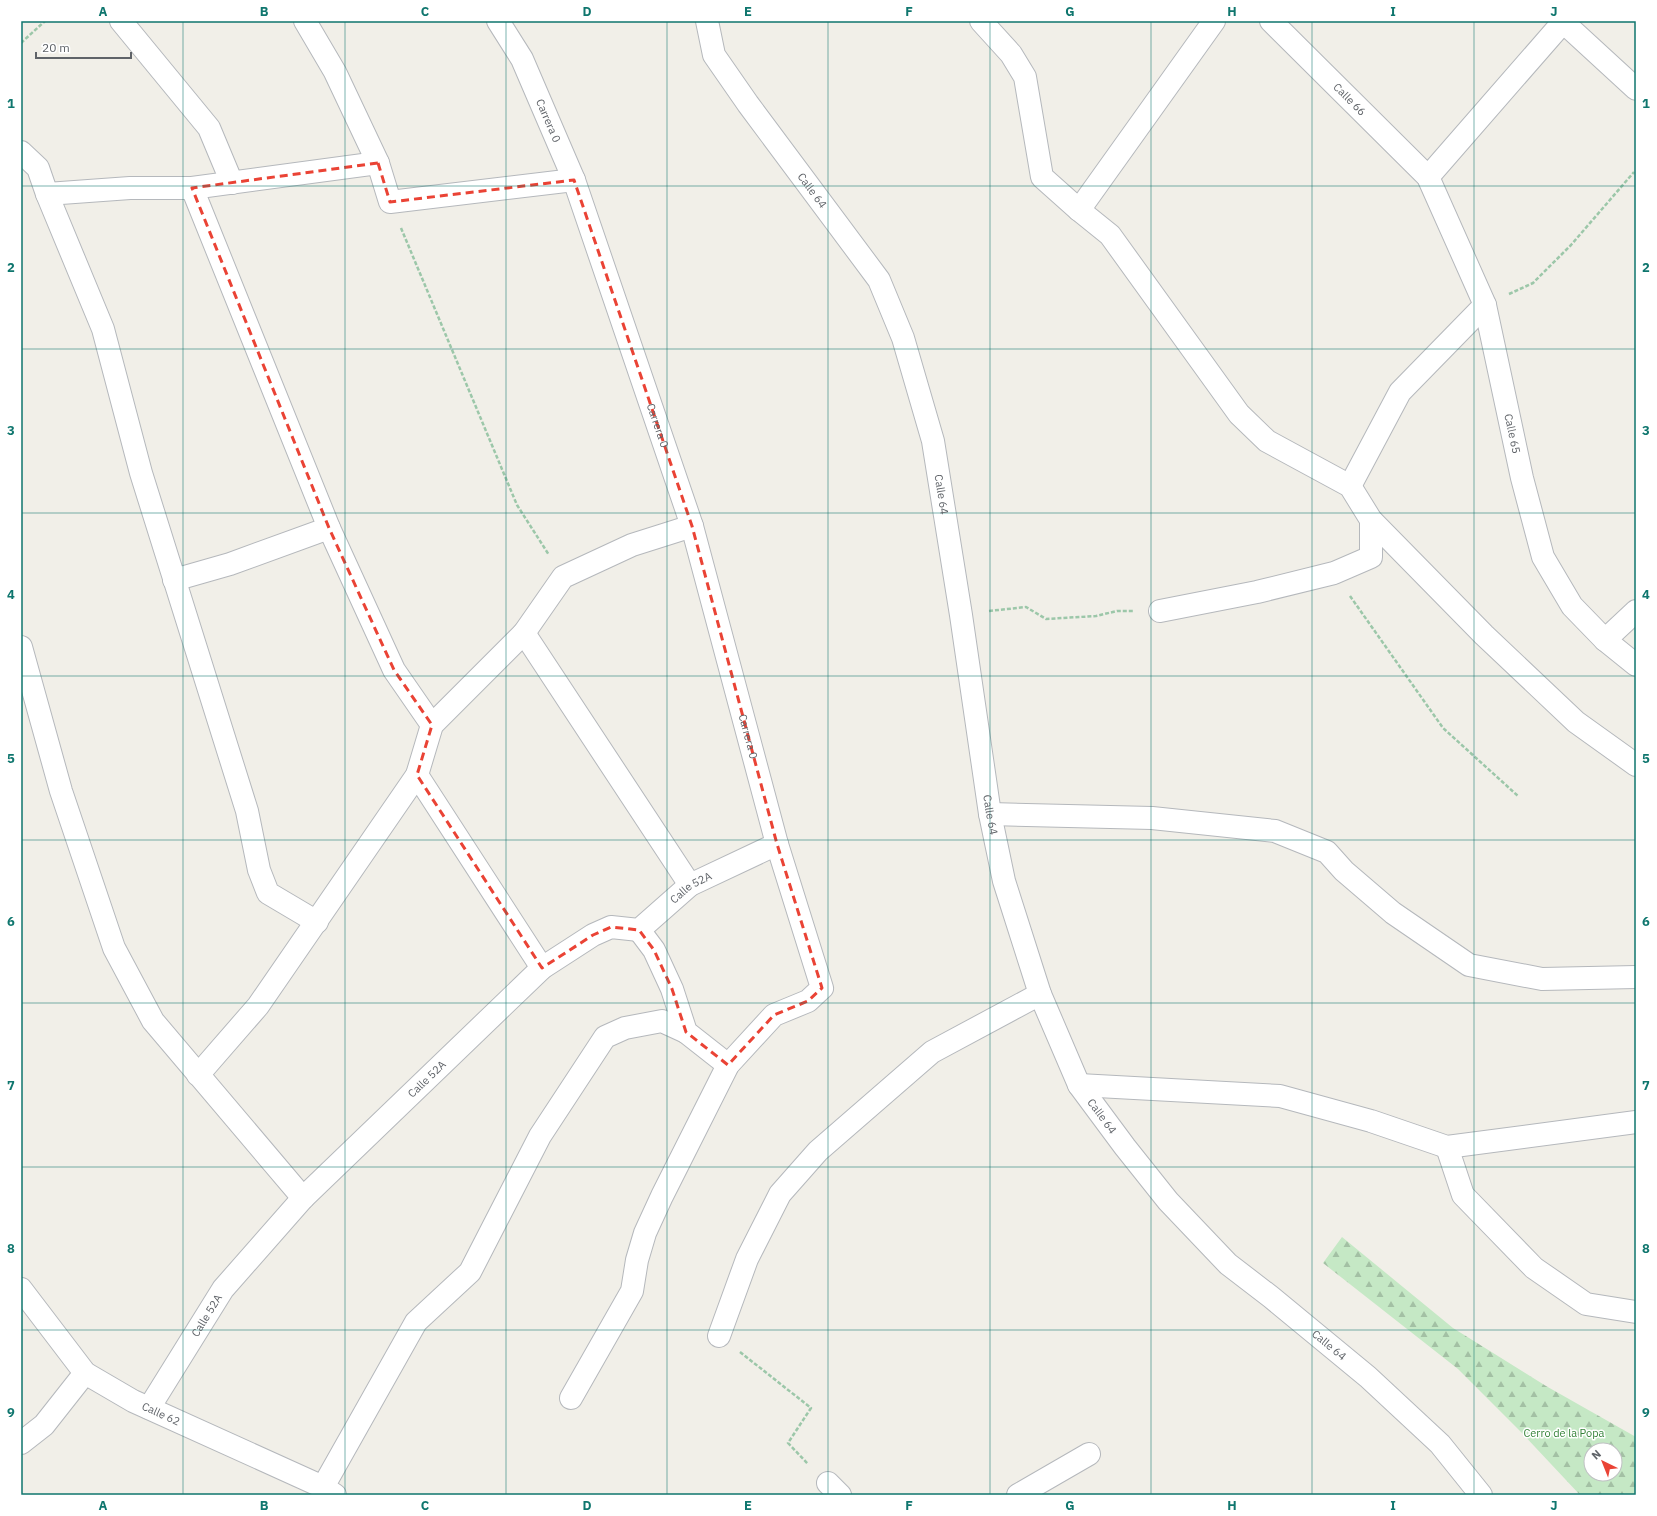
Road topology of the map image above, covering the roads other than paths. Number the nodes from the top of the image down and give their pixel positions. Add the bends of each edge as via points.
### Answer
1 (121, 21) edge
2 (305, 21) edge
3 (498, 21) edge
4 (706, 21) edge
5 (981, 21) edge
6 (1214, 21) edge
7 (1271, 21) edge
8 (1563, 21) edge
9 (1636, 89) edge
10 (21, 152) edge
11 (378, 163) junction
12 (1428, 177) junction
13 (574, 180) junction
14 (232, 183) junction
15 (192, 188) junction
16 (47, 194) junction
17 (1079, 210) junction
18 (1485, 305) junction
19 (1350, 486) junction
20 (1371, 520) junction
21 (692, 526) junction
22 (329, 528) junction
23 (174, 580) junction
24 (1160, 611) road end
25 (1636, 611) edge
26 (524, 633) junction
27 (1605, 640) junction
28 (21, 647) edge
29 (1636, 665) edge
30 (432, 725) junction
31 (1636, 764) edge
32 (417, 775) junction
33 (990, 814) junction
34 (777, 844) junction
35 (690, 885) junction
36 (317, 922) junction
37 (639, 930) junction
38 (542, 968) junction
39 (1636, 977) edge
40 (1040, 994) junction
41 (686, 1032) junction
42 (728, 1065) junction
43 (198, 1075) junction
44 (1079, 1085) junction
45 (1636, 1122) edge
46 (1447, 1147) junction
47 (303, 1198) junction
48 (21, 1289) edge
49 (1636, 1312) edge
50 (720, 1336) road end
51 (85, 1373) junction
52 (571, 1398) dead end
53 (149, 1408) junction
54 (21, 1443) edge
55 (1089, 1454) dead end
56 (329, 1491) edge
57 (1018, 1495) edge
58 (1481, 1495) edge

1 - 14 street via 209,128
2 - 11 street via 335,72
3 - 13 street, Carrera 0 via 522,59
4 - 33 street, Calle 64 via 714,55 879,280 903,338 933,441
5 - 17 street via 1011,54 1025,77 1042,177
6 - 17 street
7 - 12 street, Calle 66
8 - 9 street
8 - 12 street
10 - 16 street via 38,168
11 - 13 street via 390,202
11 - 14 street
12 - 18 street, Calle 65
13 - 21 street, Carrera 0
14 - 15 street
15 - 16 street via 130,188
15 - 22 street
16 - 23 street via 102,329 141,473
17 - 19 street via 1110,235 1239,414 1267,441
18 - 19 street via 1400,392
18 - 27 street, Calle 65 via 1522,478 1543,557 1572,606
19 - 20 street
20 - 24 street via 1371,556 1334,573 1257,592
20 - 31 street via 1484,635 1576,722
21 - 26 street via 632,545 563,577
21 - 34 street, Carrera 0
22 - 23 street via 230,564
22 - 30 street via 394,670
23 - 36 street via 247,811 260,870 268,893
25 - 27 street
26 - 30 street
26 - 35 street
27 - 29 street, Calle 65
28 - 43 street via 61,791 114,948 153,1021
30 - 32 street
32 - 36 street
32 - 38 street
33 - 39 street via 1152,818 1275,831 1327,852 1344,872 1393,913 1469,966 1542,979
33 - 40 street, Calle 64 via 1004,881
34 - 35 street, Calle 52A
34 - 42 street, Carrera 0 via 822,988 808,1001 774,1015
35 - 37 street, Calle 52A
36 - 43 street via 258,1006
37 - 38 street, Calle 52A via 611,927 593,935
37 - 41 street via 654,950 672,989
38 - 47 street, Calle 52A
40 - 44 street, Calle 64
40 - 50 street via 932,1052 818,1151 780,1194 747,1259
41 - 42 street
41 - 56 street via 662,1021 625,1028 605,1037 540,1136 470,1272 416,1322
42 - 52 street via 645,1233 632,1291
43 - 47 street
44 - 46 street via 1280,1096 1371,1121
44 - 58 street, Calle 64 via 1168,1201 1228,1264 1368,1377 1440,1444
45 - 46 street
46 - 49 street via 1463,1195 1534,1268 1586,1304
47 - 53 street, Calle 52A via 223,1289
48 - 51 street, Calle 62
51 - 53 street, Calle 62
51 - 54 street via 44,1425
53 - 56 street, Calle 62
55 - 57 street

